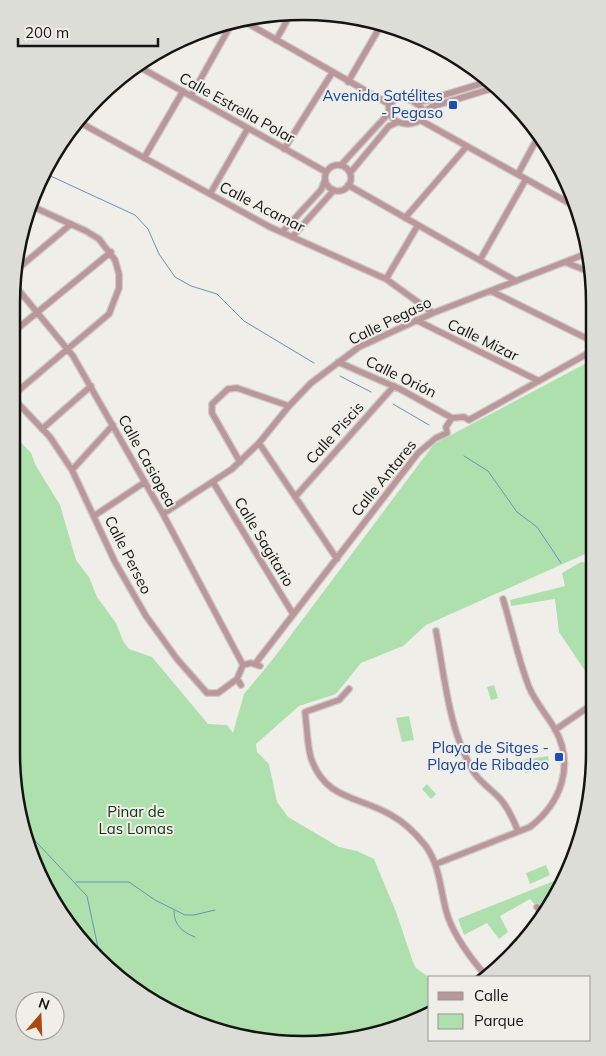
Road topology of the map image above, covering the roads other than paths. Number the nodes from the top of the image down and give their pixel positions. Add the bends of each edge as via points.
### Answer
1 (287, 21) edge
2 (250, 25) edge
3 (228, 31) edge
4 (378, 31) edge
5 (276, 40) junction
6 (144, 69) edge
7 (332, 73) junction
8 (348, 82) junction
9 (482, 83) edge
10 (489, 89) edge
11 (183, 91) junction
12 (191, 96) junction
13 (414, 102) junction
14 (389, 104) junction
15 (389, 113) junction
16 (421, 116) junction
17 (398, 122) junction
18 (83, 124) edge
19 (248, 128) junction
20 (536, 142) edge
21 (467, 146) junction
22 (284, 149) junction
23 (144, 158) junction
24 (341, 165) junction
25 (326, 172) junction
26 (350, 173) junction
27 (518, 174) junction
28 (526, 179) junction
29 (325, 180) junction
30 (348, 186) junction
31 (334, 190) junction
32 (210, 194) junction
33 (567, 202) edge
34 (36, 208) edge
35 (405, 218) junction
36 (70, 224) junction
37 (418, 225) junction
38 (282, 232) junction
39 (292, 237) junction
40 (111, 252) junction
41 (582, 255) edge
42 (480, 260) junction
43 (566, 262) junction
44 (22, 265) edge
45 (584, 270) edge
46 (386, 280) junction
47 (516, 281) junction
48 (491, 290) junction
49 (21, 292) edge
50 (38, 311) junction
51 (433, 313) junction
52 (416, 320) junction
53 (20, 326) edge
54 (586, 338) edge
55 (67, 348) junction
56 (586, 355) edge
57 (338, 362) junction
58 (539, 382) junction
59 (91, 386) junction
60 (394, 386) junction
61 (20, 389) edge
62 (20, 405) edge
63 (289, 406) junction
64 (452, 418) junction
65 (113, 425) junction
66 (42, 429) junction
67 (260, 443) junction
68 (240, 462) junction
69 (72, 470) junction
70 (145, 482) junction
71 (213, 482) junction
72 (295, 497) junction
73 (163, 514) junction
74 (94, 516) junction
75 (337, 559) junction
76 (504, 599) dead end
77 (293, 614) junction
78 (436, 632) dead end
79 (243, 665) junction
80 (237, 679) junction
81 (241, 685) dead end
82 (349, 689) dead end
83 (586, 709) edge
84 (555, 730) junction
85 (518, 831) junction
86 (436, 864) junction
87 (483, 972) edge

1 - 5 street
2 - 5 street
3 - 12 street
4 - 8 street
5 - 7 street
6 - 11 street, Calle Estrella Polar
7 - 8 street
7 - 22 street
8 - 14 street
9 - 13 street
10 - 16 street via 431,107
11 - 12 street, Calle Estrella Polar
11 - 23 street
12 - 19 street, Calle Estrella Polar
13 - 14 street via 399,98
13 - 16 street via 420,107
14 - 15 street
15 - 17 street
15 - 24 street
16 - 17 street via 411,124
16 - 21 street
17 - 26 street via 389,126
18 - 23 street, Calle Acamar
19 - 22 street, Calle Estrella Polar
19 - 32 street
20 - 27 street
21 - 27 street
21 - 35 street
22 - 25 street, Calle Estrella Polar
23 - 32 street, Calle Acamar
24 - 25 street via 331,166
24 - 26 street
25 - 29 street
26 - 30 street
27 - 28 street
28 - 33 street
28 - 42 street
29 - 31 street
29 - 38 street via 321,190
30 - 31 street
30 - 35 street
31 - 39 street
32 - 38 street, Calle Acamar
34 - 36 street
35 - 37 street
36 - 40 street via 99,239
36 - 44 street
37 - 42 street
37 - 46 street
38 - 39 street, Calle Acamar
39 - 46 street, Calle Acamar
40 - 50 street
40 - 55 street via 119,274 115,303 109,314
41 - 43 street, Calle Pegaso
42 - 47 street
43 - 45 street
43 - 47 street, Calle Pegaso
46 - 51 street, Calle Acamar
47 - 48 street, Calle Pegaso
48 - 51 street, Calle Pegaso
48 - 54 street
49 - 50 street, Calle Casiopea
50 - 53 street
50 - 55 street, Calle Casiopea
51 - 52 street, Calle Pegaso
52 - 57 street, Calle Pegaso via 359,347
52 - 58 street, Calle Mizar
55 - 59 street, Calle Casiopea
55 - 61 street
56 - 58 street
57 - 60 street, Calle Orión
57 - 63 street, Calle Pegaso
58 - 64 street via 469,420
59 - 65 street, Calle Casiopea
59 - 66 street
60 - 64 street, Calle Orión
60 - 72 street, Calle Piscis
62 - 66 street, Calle Perseo
63 - 67 street, Calle Pegaso
63 - 68 street via 237,388 228,389 212,404 212,413
64 - 75 street, Calle Antares via 446,427 447,433 418,453
65 - 69 street
65 - 70 street, Calle Casiopea
66 - 69 street, Calle Perseo
67 - 68 street, Calle Pegaso
67 - 72 street
68 - 71 street, Calle Pegaso
69 - 74 street, Calle Perseo
70 - 73 street, Calle Casiopea
70 - 74 street
71 - 73 street, Calle Pegaso
71 - 77 street, Calle Sagitario
72 - 75 street
73 - 79 street, Calle Casiopea
74 - 80 street, Calle Perseo via 115,562 146,616 202,690 218,694
75 - 77 street, Calle Antares
76 - 84 street via 530,690
77 - 79 street, Calle Antares via 258,665
78 - 85 street via 449,704 463,751 476,774 501,800
79 - 80 street
80 - 81 street
82 - 86 street via 339,700 305,712 311,756 318,771 329,787 346,798 390,814 404,824 425,846
83 - 84 street
84 - 85 street via 563,750 565,769 562,786 554,804 543,817
85 - 86 street
86 - 87 street via 448,917 461,943

